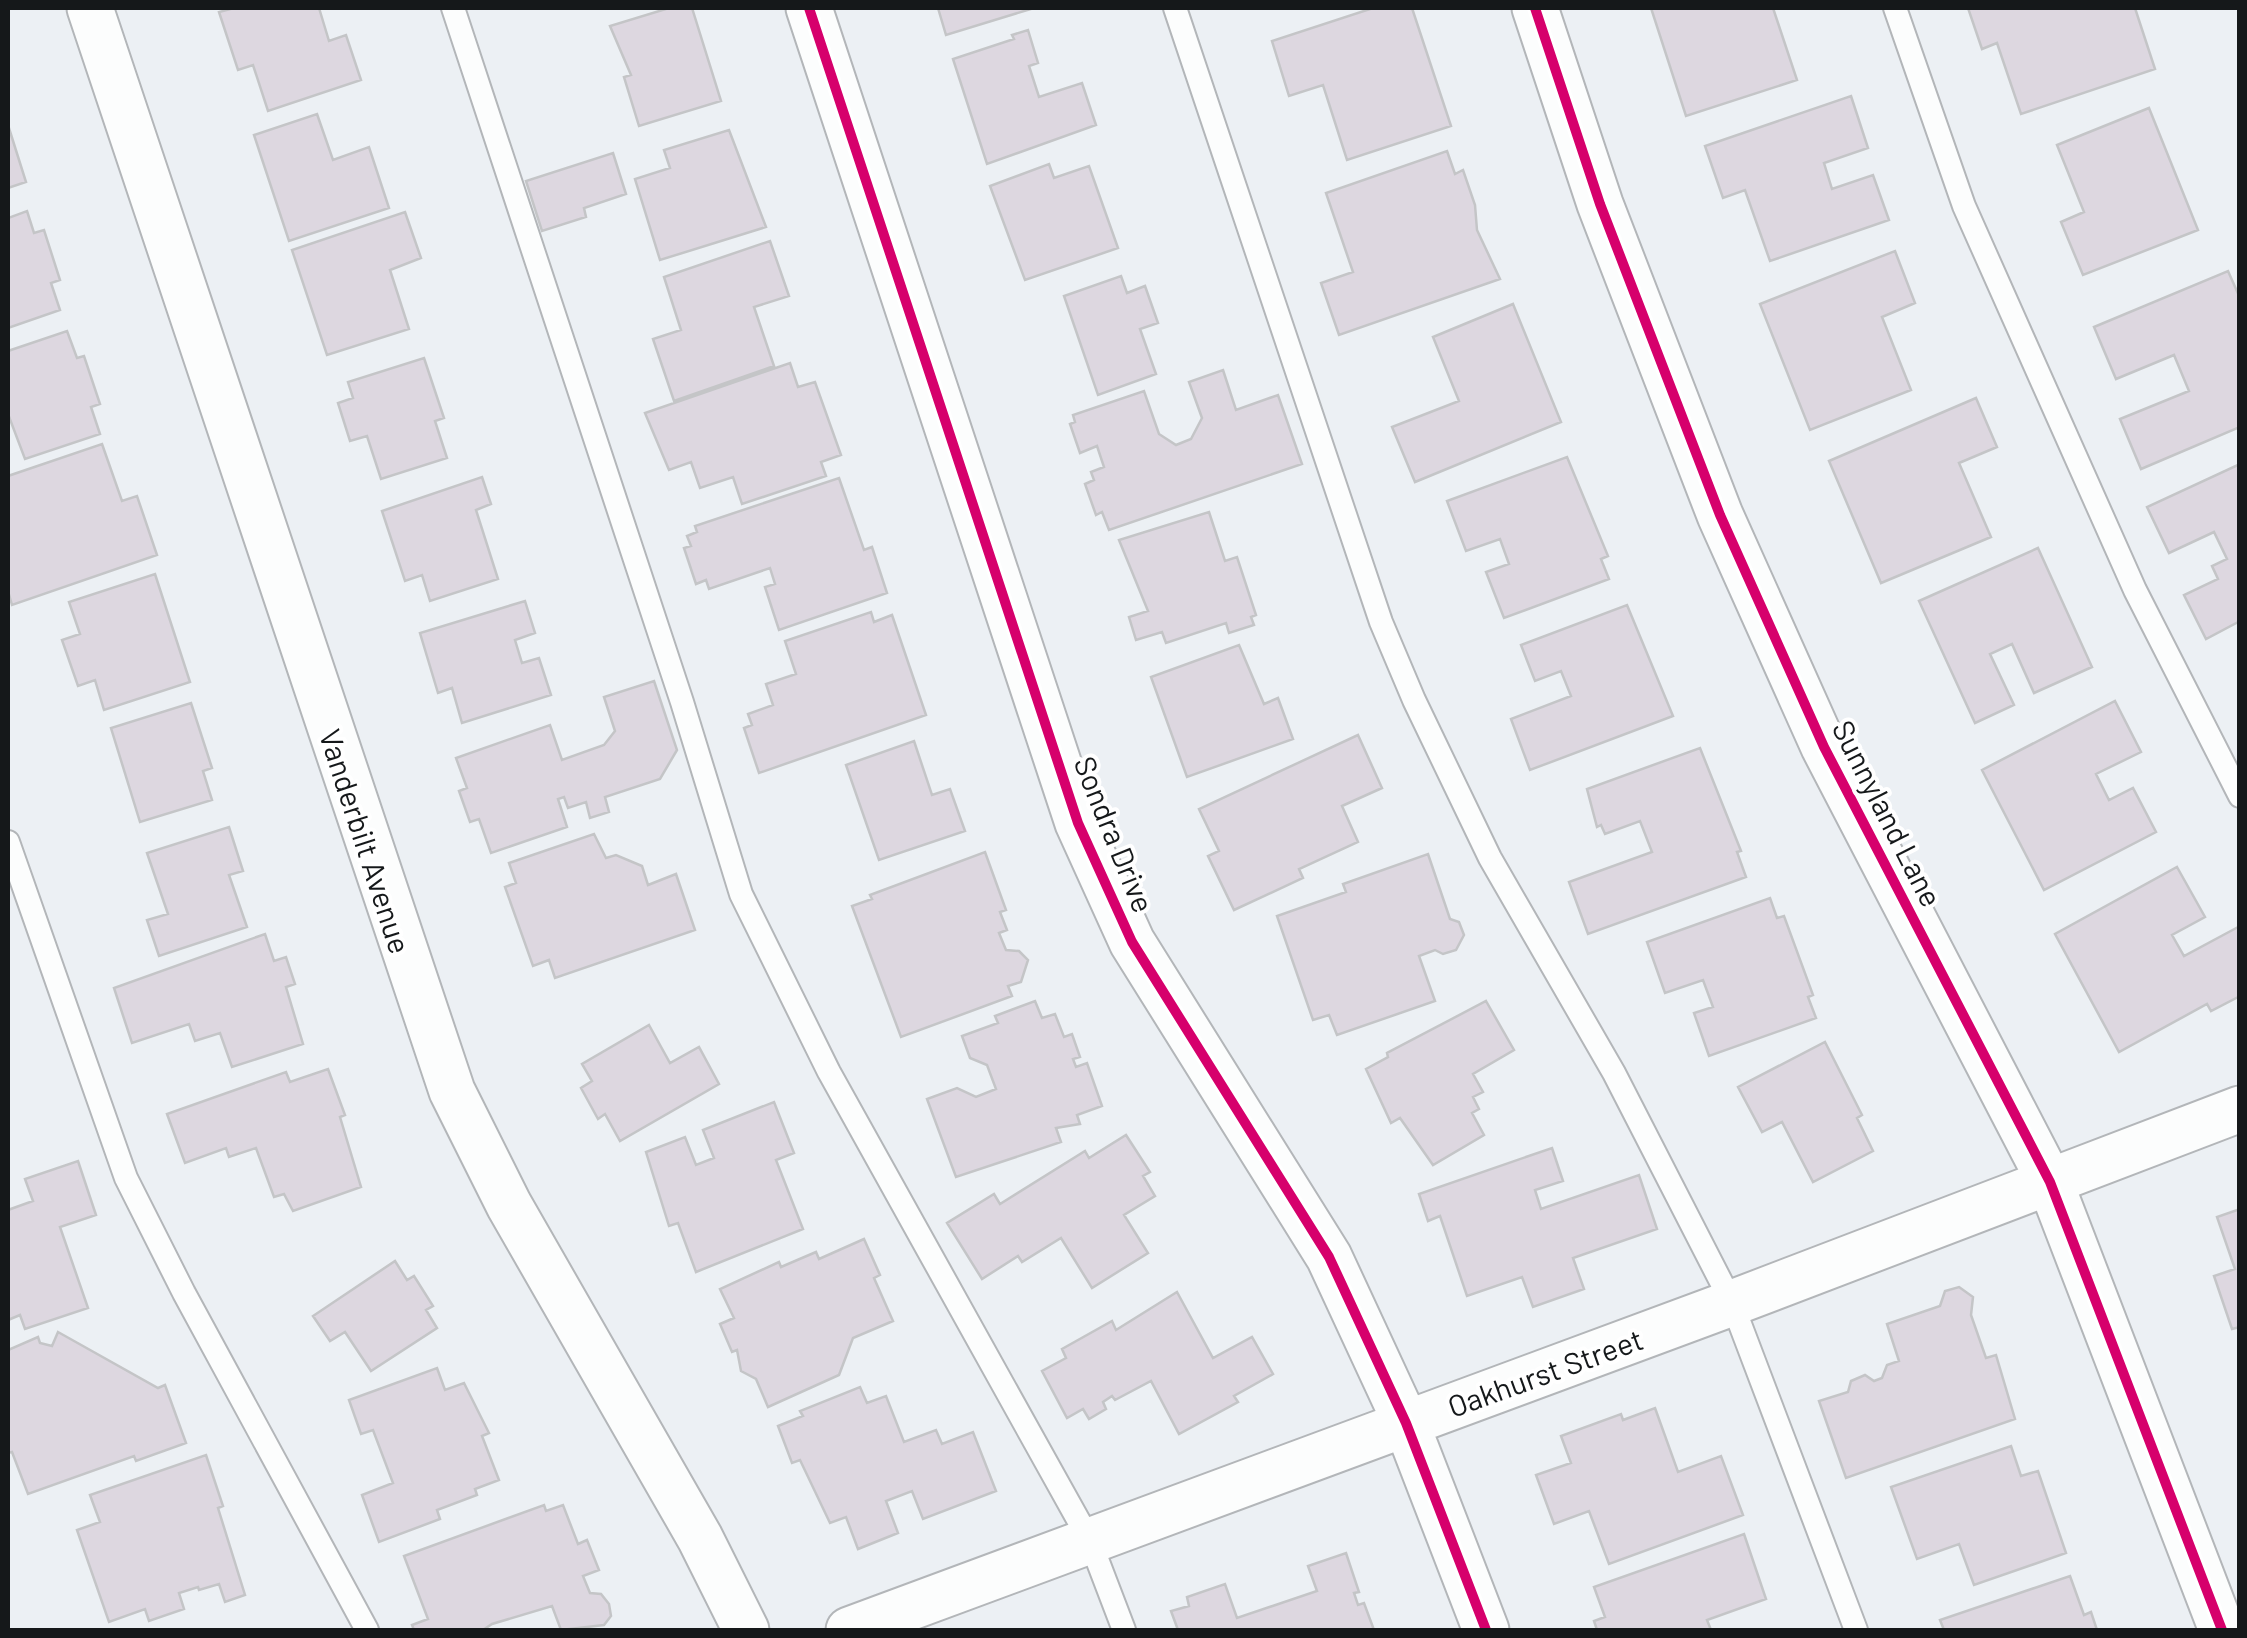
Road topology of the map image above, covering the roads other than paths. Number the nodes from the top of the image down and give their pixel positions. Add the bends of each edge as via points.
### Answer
1 (90, 8) edge
2 (452, 8) edge
3 (809, 8) edge
4 (1175, 8) edge
5 (1535, 8) edge
6 (1895, 8) edge
7 (2240, 796) edge
8 (8, 842) edge
9 (2240, 1109) edge
10 (2050, 1182) junction
11 (1732, 1303) junction
12 (1406, 1423) junction
13 (1090, 1540) junction
14 (367, 1630) edge
15 (746, 1630) edge
16 (848, 1630) edge
17 (1124, 1630) edge
18 (1486, 1630) edge
19 (1856, 1630) edge
20 (2222, 1630) edge

1 - 15 street, Vanderbilt Avenue via 452,1091
2 - 13 lane via 741,894 829,1072
3 - 12 street, Sondra Drive via 1078,822 1132,942 1328,1257
4 - 11 lane via 1381,622 1414,700 1490,858 1614,1072
5 - 10 street, Sunnyland Lane via 1600,204 1720,515 1824,747
6 - 7 lane via 1964,206 2135,590
8 - 14 lane via 126,1178
9 - 10 street, Oakhurst Street
10 - 11 street, Oakhurst Street
10 - 20 street, Sunnyland Lane
11 - 12 street, Oakhurst Street
11 - 19 lane
12 - 13 street, Oakhurst Street
12 - 18 street, Sondra Drive
13 - 16 street, Oakhurst Street
13 - 17 lane

